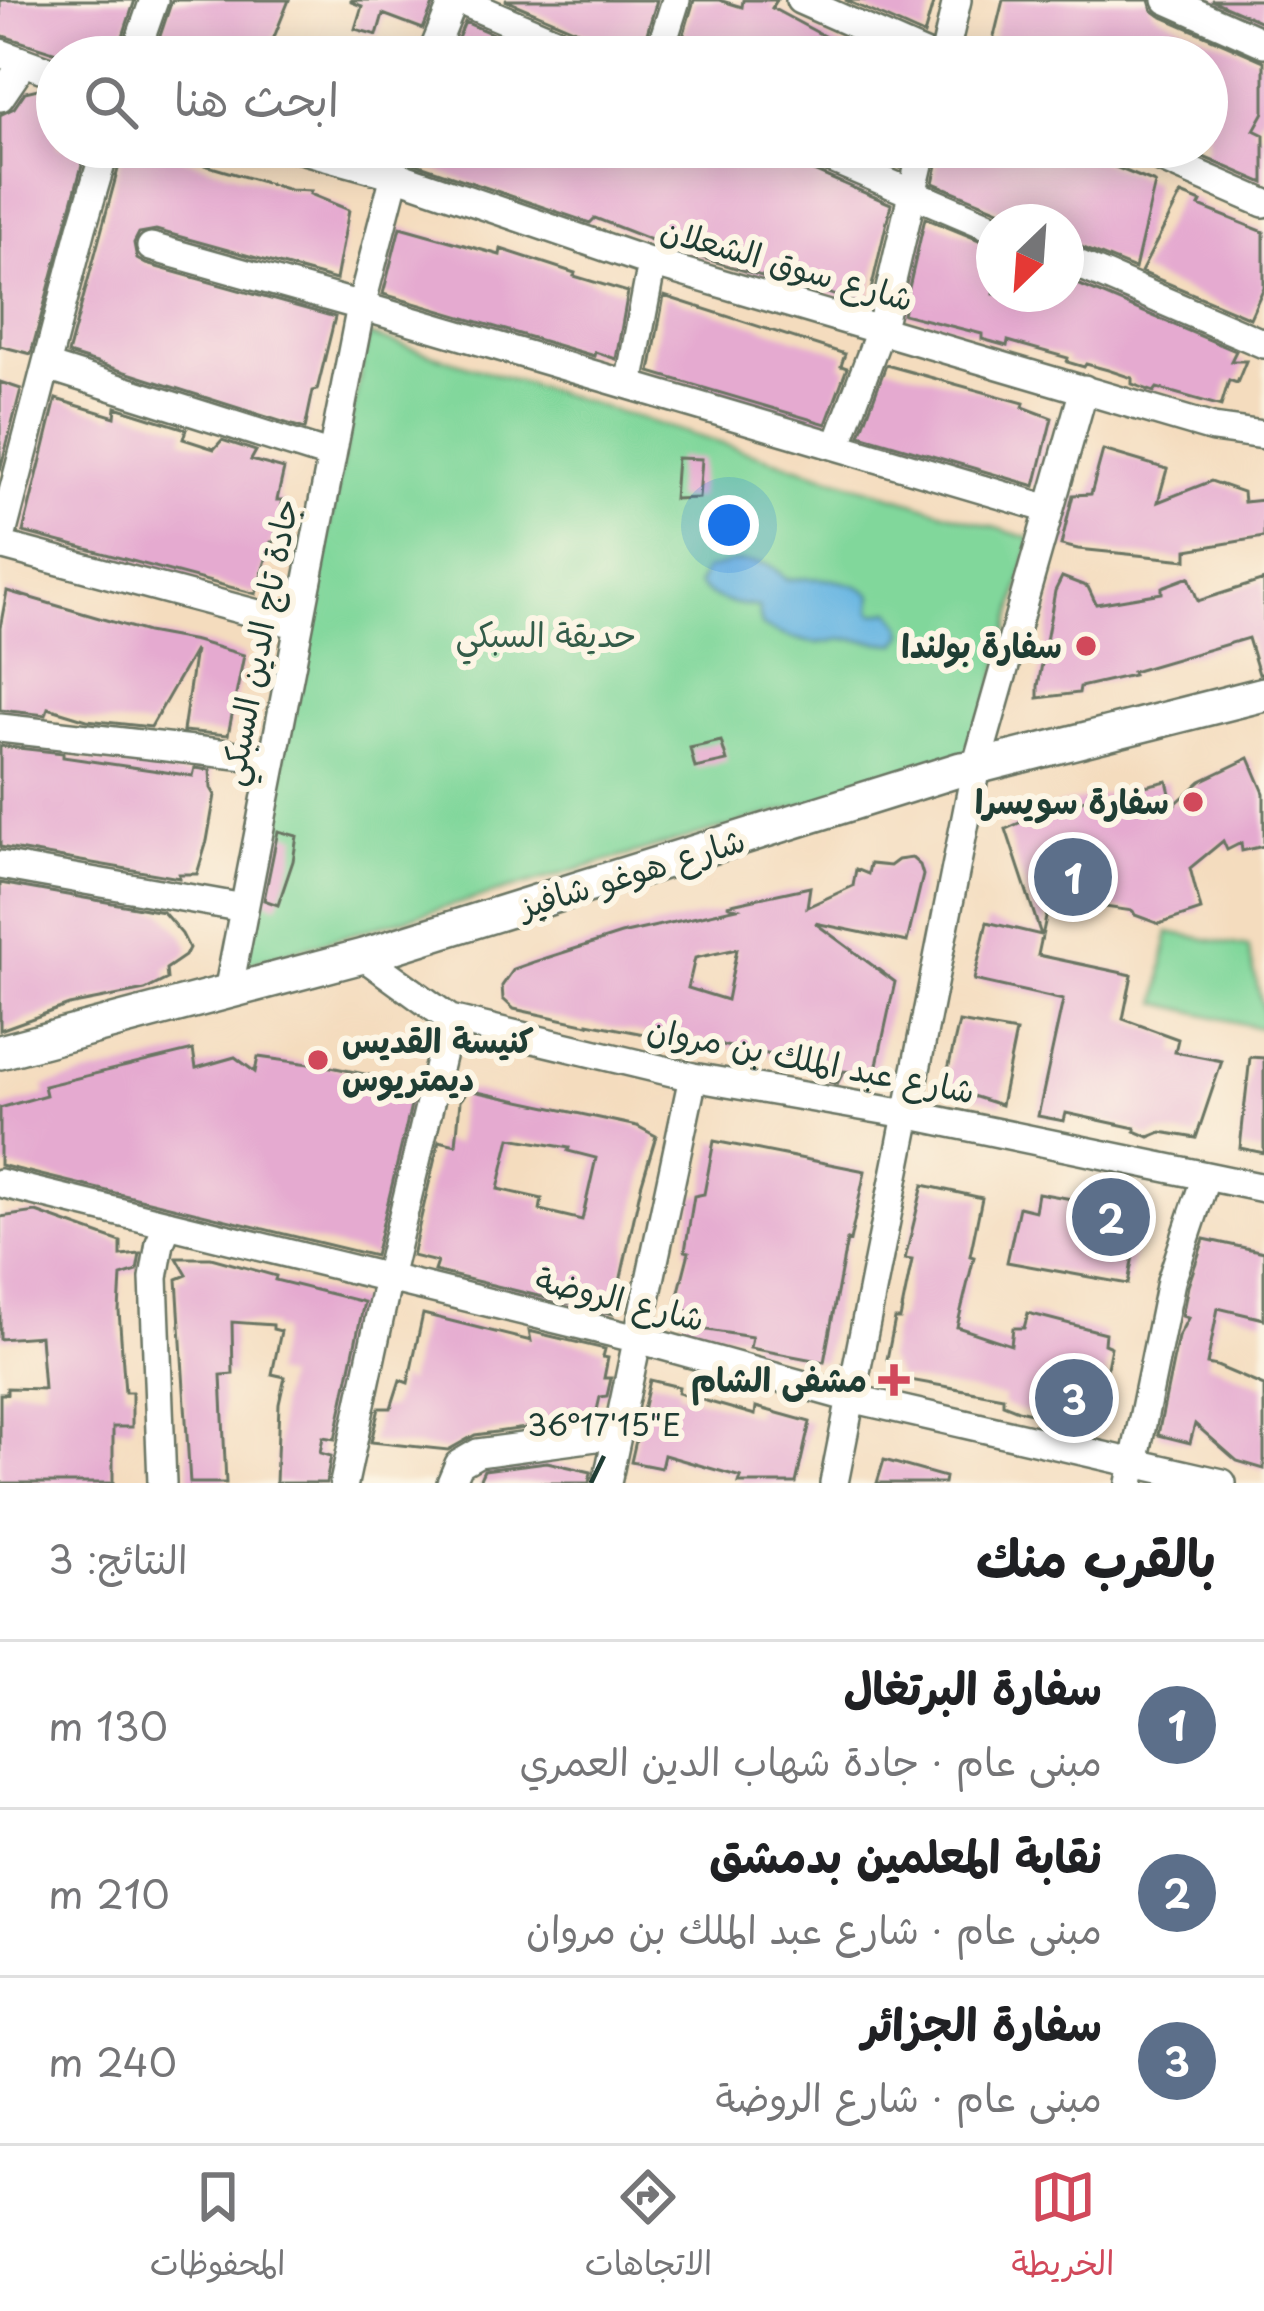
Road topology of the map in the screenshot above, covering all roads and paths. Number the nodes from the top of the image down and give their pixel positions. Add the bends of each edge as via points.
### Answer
1 (154, 0) edge
2 (456, 0) edge
3 (676, 0) edge
4 (800, 0) edge
5 (957, 0) edge
6 (1167, 0) edge
7 (141, 36) edge
8 (440, 36) edge
9 (542, 36) edge
10 (665, 36) edge
11 (881, 36) edge
12 (949, 36) edge
13 (1264, 43) edge
14 (12, 58) edge
15 (0, 97) edge
16 (100, 168) edge
17 (391, 168) edge
18 (400, 168) edge
19 (853, 168) edge
20 (918, 168) edge
21 (1183, 168) edge
22 (912, 193) junction
23 (1264, 203) edge
24 (976, 220) edge
25 (152, 247) dead end
26 (652, 262) junction
27 (1084, 267) edge
28 (362, 306) junction
29 (880, 328) junction
30 (1264, 344) edge
31 (47, 366) junction
32 (629, 385) junction
33 (1084, 389) junction
34 (1264, 436) edge
35 (837, 446) junction
36 (332, 456) junction
37 (1048, 509) junction
38 (0, 544) edge
39 (299, 625) junction
40 (1264, 694) edge
41 (0, 728) edge
42 (273, 759) junction
43 (976, 767) junction
44 (0, 865) edge
45 (244, 908) junction
46 (363, 956) junction
47 (228, 992) junction
48 (450, 1019) junction
49 (0, 1052) edge
50 (693, 1077) junction
51 (908, 1114) junction
52 (1205, 1176) junction
53 (0, 1183) edge
54 (1264, 1188) edge
55 (168, 1224) junction
56 (388, 1279) junction
57 (638, 1340) junction
58 (851, 1398) junction
59 (618, 1434) junction
60 (1132, 1472) edge
61 (162, 1483) edge
62 (344, 1483) edge
63 (451, 1483) edge
64 (607, 1483) edge
65 (834, 1483) edge
66 (1222, 1483) edge

1 - 7 street
2 - 8 street
2 - 9 street
3 - 10 street
4 - 11 street
5 - 12 street
6 - 13 street
14 - 15 street
16 - 31 street
17 - 28 street, جادة تاج الدين السبكي
18 - 26 street, شارع سوق الشعلان
19 - 22 street
20 - 22 street
21 - 23 street
22 - 24 street
22 - 29 street
25 - 28 street
26 - 29 street, شارع سوق الشعلان
26 - 32 street
27 - 30 street
28 - 32 street
28 - 36 street, جادة تاج الدين السبكي
29 - 33 street, شارع سوق الشعلان
29 - 35 street
31 - 36 street
31 - 38 street
32 - 35 street
33 - 34 street, شارع سوق الشعلان
33 - 37 street
35 - 37 street
36 - 39 street, جادة تاج الدين السبكي
37 - 43 street
38 - 39 street
39 - 42 street, جادة تاج الدين السبكي
40 - 43 main road, شارع هوغو شافيز
41 - 42 street
42 - 45 street, جادة تاج الدين السبكي
43 - 46 main road, شارع هوغو شافيز
43 - 51 street
44 - 45 street
45 - 47 street, جادة تاج الدين السبكي
46 - 47 main road, شارع هوغو شافيز
46 - 48 street, شارع عبد الملك بن مروان
47 - 49 main road, شارع هوغو شافيز
48 - 50 street, شارع عبد الملك بن مروان
48 - 56 street
50 - 51 street, شارع عبد الملك بن مروان
50 - 57 street
51 - 52 street, شارع عبد الملك بن مروان
51 - 58 street
52 - 54 street, شارع عبد الملك بن مروان
52 - 60 street via 1171,1281
53 - 55 street, شارع الروضة
55 - 56 street, شارع الروضة
55 - 61 street via 154,1278
56 - 57 street, شارع الروضة
56 - 62 street
57 - 58 street, شارع الروضة
57 - 59 street
58 - 60 street, شارع الروضة
58 - 65 street
59 - 63 street via 478,1453 459,1464
59 - 64 street
60 - 66 street, شارع الروضة

